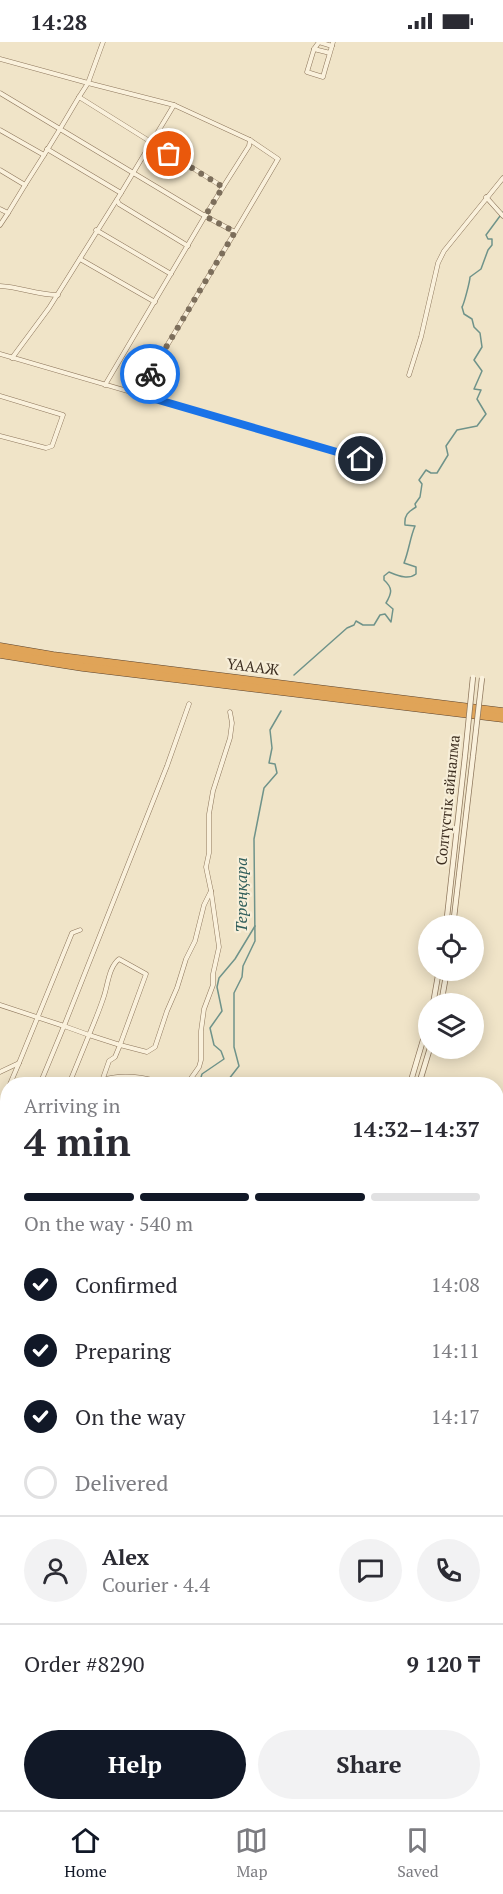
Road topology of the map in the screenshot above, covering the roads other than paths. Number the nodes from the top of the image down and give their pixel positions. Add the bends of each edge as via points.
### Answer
1 (103, 42) edge
2 (333, 44) edge
3 (314, 49) junction
4 (330, 54) junction
5 (0, 59) edge
6 (88, 82) junction
7 (0, 93) edge
8 (79, 97) junction
9 (174, 105) junction
10 (60, 129) junction
11 (0, 130) edge
12 (250, 140) junction
13 (151, 143) junction
14 (47, 149) junction
15 (44, 155) junction
16 (0, 170) edge
17 (132, 173) junction
18 (503, 178) edge
19 (25, 185) junction
20 (223, 187) junction
21 (121, 193) junction
22 (486, 197) junction
23 (117, 199) junction
24 (0, 209) edge
25 (8, 213) junction
26 (205, 216) junction
27 (503, 216) edge
28 (0, 225) edge
29 (96, 230) junction
30 (235, 232) junction
31 (188, 246) junction
32 (80, 259) junction
33 (171, 274) junction
34 (0, 286) edge
35 (57, 295) junction
36 (155, 302) junction
37 (0, 354) edge
38 (12, 358) junction
39 (409, 375) dead end
40 (105, 384) junction
41 (138, 394) junction
42 (0, 396) edge
43 (0, 436) edge
44 (361, 459) dead end
45 (0, 647) edge
46 (0, 654) edge
47 (473, 677) dead end
48 (482, 678) dead end
49 (277, 687) junction
50 (297, 690) junction
51 (189, 705) dead end
52 (230, 712) dead end
53 (503, 712) edge
54 (503, 718) edge
55 (464, 765) junction
56 (472, 765) junction
57 (211, 891) junction
58 (447, 915) edge
59 (454, 915) edge
60 (80, 930) dead end
61 (0, 1005) edge
62 (38, 1017) junction
63 (64, 1026) junction
64 (89, 1035) junction
65 (120, 1045) junction
66 (418, 1057) edge
67 (427, 1059) edge
68 (19, 1063) junction
69 (0, 1072) edge
70 (13, 1077) edge
71 (43, 1077) edge
72 (72, 1077) edge
73 (104, 1077) edge
74 (192, 1077) edge
75 (412, 1077) edge
76 (421, 1077) edge

1 - 6 street
2 - 3 street via 319,42
2 - 4 street
3 - 4 street
3 - 4 street via 307,72 323,77
5 - 6 street
6 - 8 street
6 - 9 street
7 - 10 street
8 - 10 street
8 - 13 street
9 - 12 street
9 - 13 street
10 - 14 street
10 - 17 street
11 - 15 street
12 - 20 street
12 - 30 street via 278,159
13 - 17 street
13 - 20 street
14 - 15 street
14 - 21 street
15 - 19 street
16 - 19 street
17 - 21 street
17 - 26 street
18 - 22 street
19 - 25 street
20 - 26 street
21 - 23 street
22 - 27 street
22 - 39 street via 438,263
23 - 29 street
23 - 31 street via 119,204
24 - 25 street
25 - 28 street
26 - 30 street
26 - 31 street
29 - 32 street
29 - 33 street
30 - 41 street
31 - 33 street
32 - 35 street
32 - 36 street
33 - 36 street
34 - 35 street
35 - 38 street
36 - 40 street
37 - 38 street
38 - 40 street
40 - 41 street
41 - 44 street
42 - 43 street via 63,415 52,446 46,448
45 - 49 highway, ҮАААЖ
46 - 49 highway, ҮАААЖ via 83,667
47 - 55 street, Солтүстік айналма, bridge
48 - 56 street, Солтүстік айналма, bridge
49 - 50 highway, ҮАААЖ
50 - 53 highway, ҮАААЖ
50 - 54 highway, ҮАААЖ
51 - 63 street
52 - 57 street via 230,738 209,814 206,867
55 - 56 street
55 - 58 street, Солтүстік айналма
56 - 59 street, Солтүстік айналма
57 - 65 street via 155,1047 147,1052
57 - 74 street via 219,947 213,985 204,1009 201,1060
60 - 62 street via 72,933
61 - 62 street
62 - 63 street
62 - 68 street
63 - 64 street
63 - 71 street
64 - 65 street
64 - 65 street via 106,982 119,959 146,974
64 - 72 street
65 - 73 street via 115,1058 109,1060
66 - 75 street
67 - 76 street
68 - 69 street
68 - 70 street

